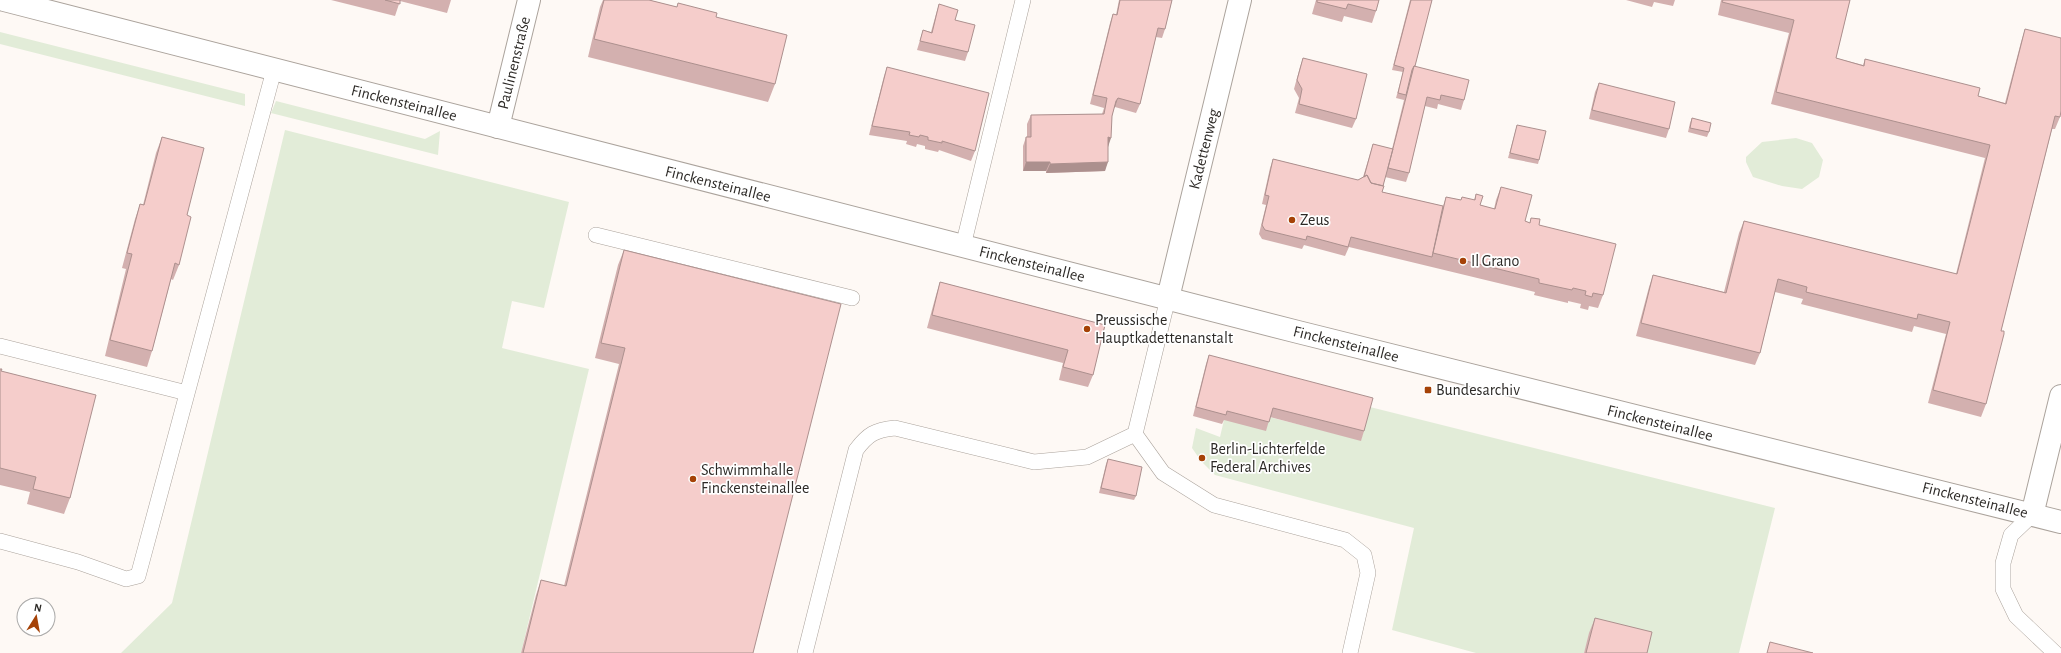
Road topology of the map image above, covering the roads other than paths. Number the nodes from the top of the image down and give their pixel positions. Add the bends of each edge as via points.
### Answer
1 (4, 0) edge
2 (529, 0) edge
3 (1023, 0) edge
4 (1240, 0) edge
5 (274, 70) junction
6 (498, 127) junction
7 (596, 235) dead end
8 (963, 246) junction
9 (852, 298) dead end
10 (1168, 298) junction
11 (0, 346) edge
12 (187, 393) junction
13 (2061, 396) edge
14 (1134, 434) junction
15 (2032, 514) junction
16 (2061, 522) edge
17 (0, 541) edge
18 (805, 653) edge
19 (1350, 653) edge
20 (2055, 653) edge

1 - 5 street, Finckensteinallee
2 - 6 street, Paulinenstraße
3 - 8 lane
4 - 10 street, Kadettenweg
5 - 6 street, Finckensteinallee
5 - 12 lane
6 - 8 street, Finckensteinallee
7 - 9 lane
8 - 10 street, Finckensteinallee
10 - 14 lane
10 - 15 street, Finckensteinallee via 1464,375
11 - 12 lane
12 - 17 lane via 138,576 126,579 78,562
13 - 15 street
14 - 18 lane via 1086,457 1034,462 895,428 879,430 865,438 856,450
14 - 19 lane via 1163,473 1214,505 1345,540 1364,555 1368,573
15 - 16 street, Finckensteinallee
15 - 20 lane via 2011,535 2003,563 2003,589 2016,616

